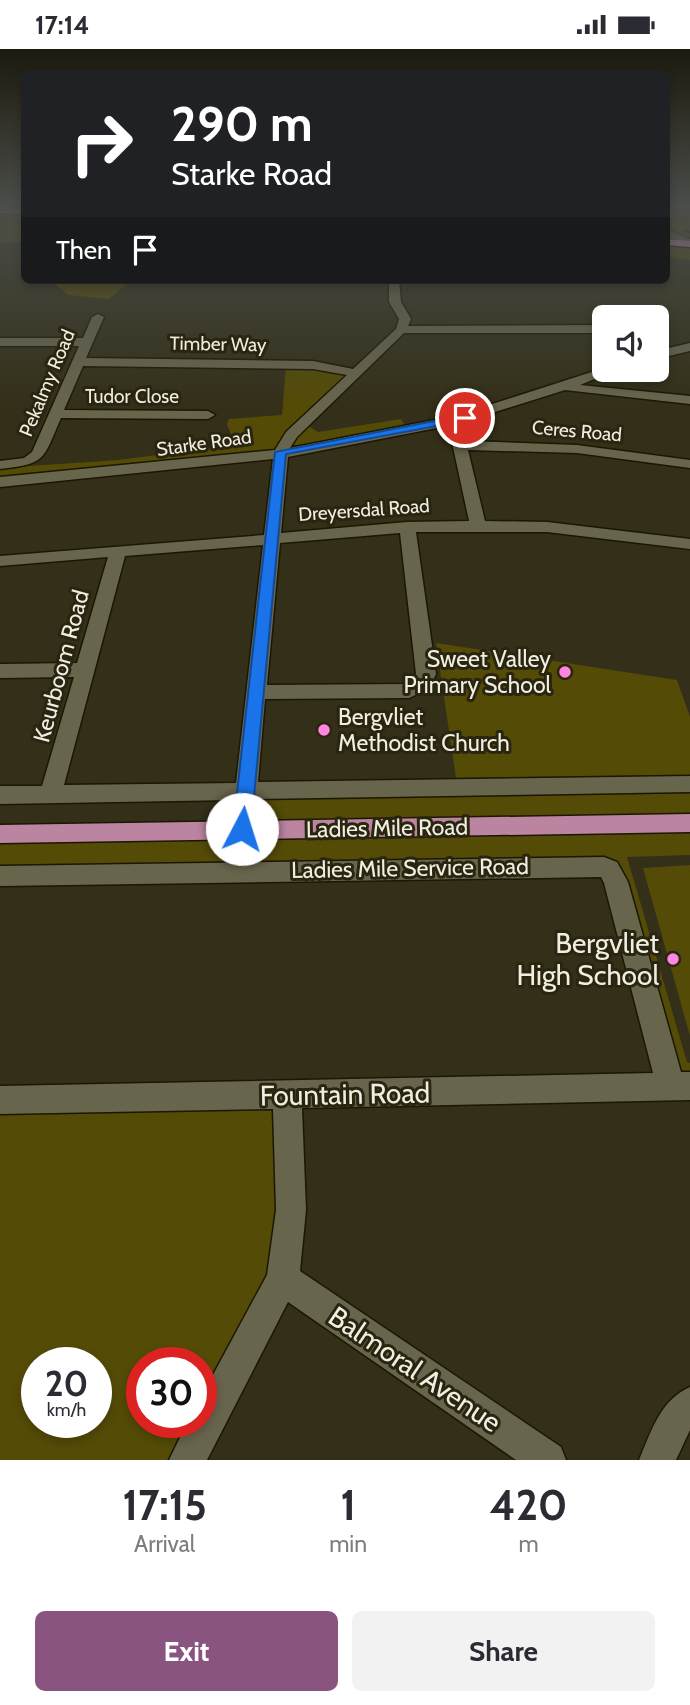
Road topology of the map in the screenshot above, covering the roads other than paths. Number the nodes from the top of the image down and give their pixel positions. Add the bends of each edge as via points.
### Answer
1 (394, 284) edge
2 (98, 317) dead end
3 (401, 330) junction
4 (592, 330) edge
5 (0, 342) edge
6 (85, 342) junction
7 (690, 347) edge
8 (669, 352) edge
9 (77, 362) junction
10 (357, 373) junction
11 (592, 377) edge
12 (564, 387) junction
13 (690, 400) edge
14 (55, 414) junction
15 (208, 415) dead end
16 (454, 421) junction
17 (460, 445) junction
18 (281, 452) junction
19 (690, 464) edge
20 (0, 465) edge
21 (0, 482) edge
22 (478, 524) junction
23 (407, 527) junction
24 (271, 538) junction
25 (690, 544) edge
26 (118, 551) junction
27 (0, 561) edge
28 (85, 670) junction
29 (0, 671) edge
30 (254, 692) junction
31 (690, 784) edge
32 (245, 790) junction
33 (51, 794) junction
34 (0, 795) edge
35 (690, 823) edge
36 (242, 829) junction
37 (0, 834) edge
38 (0, 876) edge
39 (680, 1086) edge
40 (287, 1095) junction
41 (0, 1100) edge
42 (283, 1279) junction
43 (690, 1405) edge
44 (187, 1460) edge
45 (548, 1460) edge
46 (657, 1460) edge

1 - 3 street via 395,302 405,319
2 - 6 street, Pekalmy Road
3 - 4 street
3 - 10 street
5 - 6 street
6 - 9 street, Pekalmy Road
7 - 8 street
9 - 10 street, Timber Way via 313,365
9 - 14 street, Pekalmy Road
10 - 18 street via 291,435
11 - 12 street, Starke Road
12 - 13 street
12 - 16 street, Starke Road
14 - 15 street, Tudor Close
14 - 20 street, Pekalmy Road via 38,454 28,462
16 - 17 street
16 - 18 street, Starke Road
17 - 19 street, Ceres Road via 577,449
17 - 22 street
18 - 21 street, Starke Road via 122,473
18 - 24 street
22 - 23 street, Dreyersdal Road
22 - 25 street, Dreyersdal Road via 581,529
23 - 24 street, Dreyersdal Road
23 - 30 street via 426,674 422,684 409,691
24 - 26 street, Dreyersdal Road
24 - 30 street
26 - 27 street, Dreyersdal Road
26 - 28 street, Keurboom Road
28 - 29 street
28 - 33 street, Keurboom Road
30 - 32 street
31 - 32 street
32 - 33 street
32 - 36 street
33 - 34 street
35 - 36 main road, Ladies Mile Road
36 - 37 main road, Ladies Mile Road
38 - 39 street, Ladies Mile Service Road via 502,866 596,865 610,869
39 - 40 street, Fountain Road
40 - 41 street, Fountain Road
40 - 42 street via 290,1210
42 - 44 street
42 - 45 street, Balmoral Avenue
43 - 46 street via 675,1420

